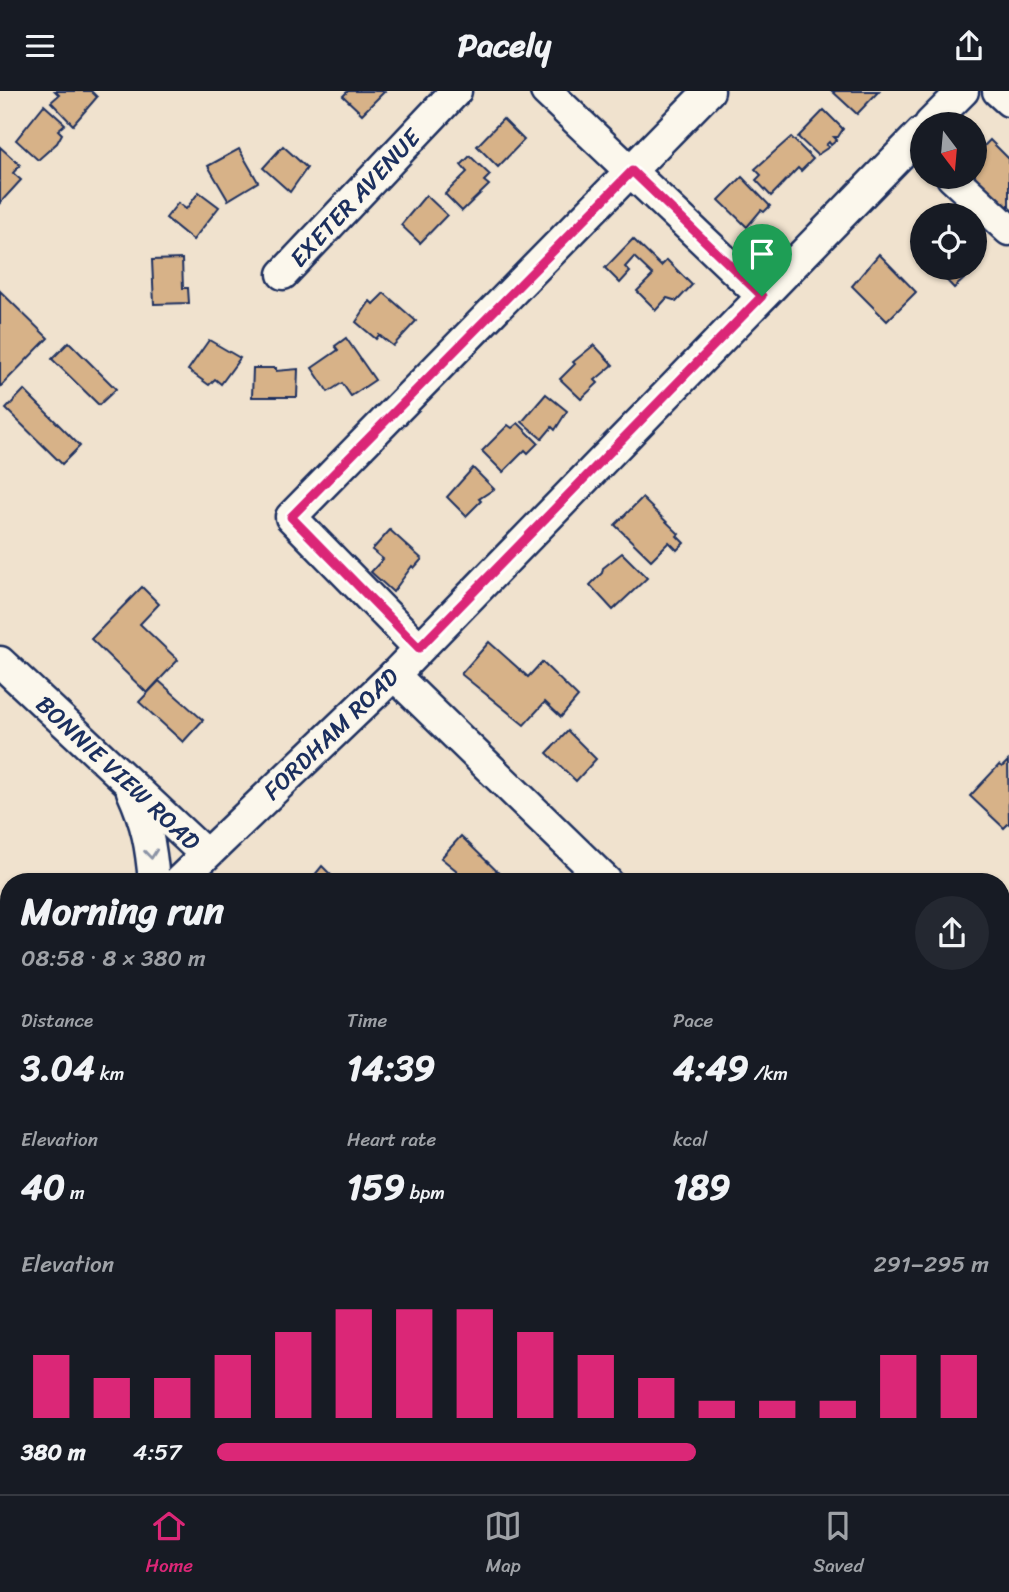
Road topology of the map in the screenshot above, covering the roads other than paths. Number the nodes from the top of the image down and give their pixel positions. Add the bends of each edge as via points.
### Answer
1 (456, 91) edge
2 (546, 91) edge
3 (709, 91) edge
4 (964, 91) edge
5 (998, 91) edge
6 (1009, 101) edge
7 (944, 112) edge
8 (910, 148) edge
9 (632, 171) junction
10 (965, 189) edge
11 (1009, 230) edge
12 (283, 274) dead end
13 (762, 296) junction
14 (419, 648) junction
15 (0, 662) edge
16 (394, 674) junction
17 (128, 781) junction
18 (205, 855) junction
19 (154, 873) edge
20 (187, 873) edge
21 (598, 873) edge

1 - 12 street, EXETER AVENUE
2 - 9 street
3 - 9 street
4 - 7 street, FORDHAM ROAD
5 - 6 street
8 - 13 street, FORDHAM ROAD
9 - 13 street
9 - 14 street via 291,517
10 - 11 street
13 - 14 street, FORDHAM ROAD
14 - 16 street, FORDHAM ROAD
15 - 17 street, BONNIE VIEW ROAD
16 - 18 street, FORDHAM ROAD
16 - 21 street
17 - 18 street, BONNIE VIEW ROAD
17 -> 19 street via 145,822
18 - 20 street, FORDHAM ROAD

